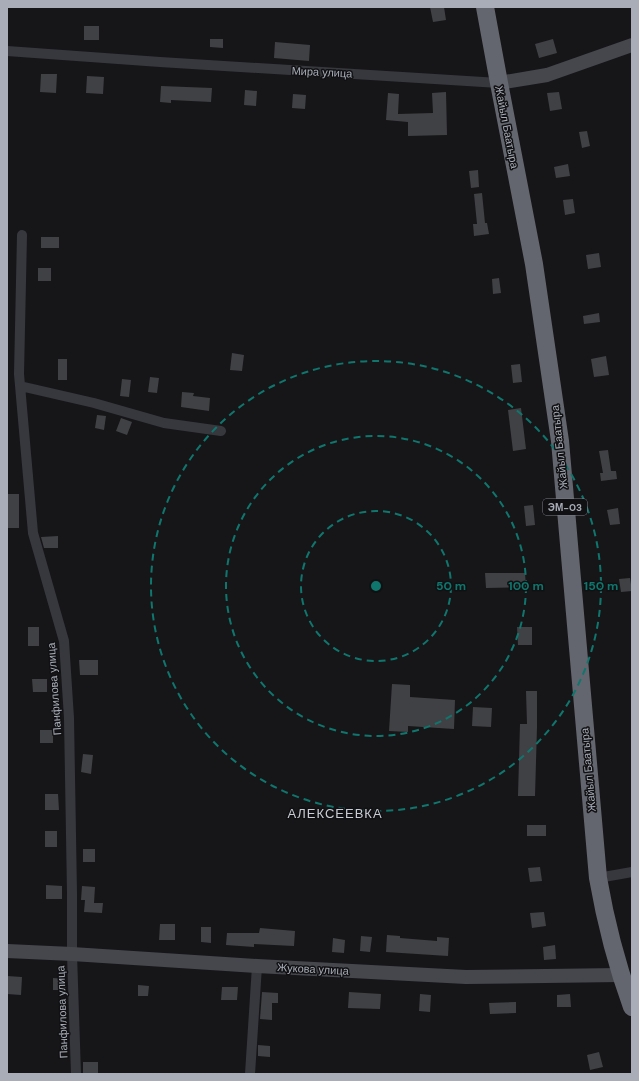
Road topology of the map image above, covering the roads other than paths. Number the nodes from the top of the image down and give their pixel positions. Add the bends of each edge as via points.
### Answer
1 (485, 7) edge
2 (632, 45) edge
3 (7, 52) edge
4 (498, 83) junction
5 (22, 235) dead end
6 (20, 386) junction
7 (221, 430) dead end
8 (632, 872) edge
9 (598, 878) junction
10 (7, 951) edge
11 (72, 954) junction
12 (257, 966) junction
13 (620, 975) junction
14 (632, 1007) edge
15 (76, 1074) edge
16 (250, 1074) edge

1 - 4 highway, Жайыл Баатыра / ЭМ-03
2 - 4 street, Мира улица via 547,75
3 - 4 street, Мира улица
4 - 9 highway, Жайыл Баатыра / ЭМ-03 via 534,264 560,441
5 - 6 street, Панфилова улица
6 - 7 street via 164,423
6 - 11 street, Панфилова улица via 33,533 64,641 69,718
8 - 9 street
9 - 13 highway, Жайыл Баатыра / ЭМ-03 via 607,928
10 - 11 street, Жукова улица
11 - 12 street, Жукова улица
11 - 15 street, Панфилова улица
12 - 13 street, Жукова улица via 466,977
12 - 16 street
13 - 14 highway, Жайыл Баатыра / ЭМ-03

